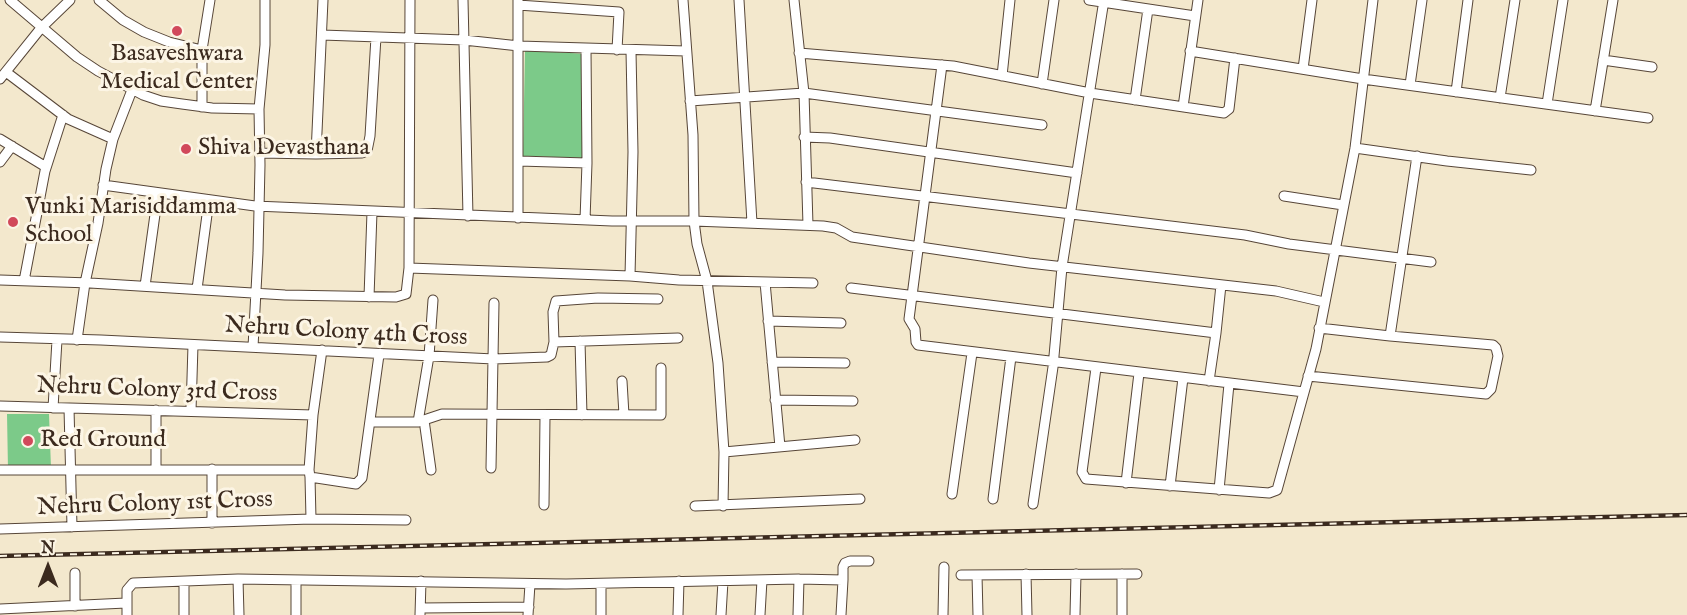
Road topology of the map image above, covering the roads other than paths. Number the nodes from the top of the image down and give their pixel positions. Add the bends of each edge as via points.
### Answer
1 (10, 0) edge
2 (70, 0) edge
3 (99, 0) edge
4 (210, 0) edge
5 (265, 0) edge
6 (323, 0) edge
7 (410, 0) edge
8 (463, 0) edge
9 (683, 0) edge
10 (739, 0) edge
11 (794, 0) edge
12 (1010, 0) edge
13 (1054, 0) edge
14 (1089, 0) edge
15 (1198, 0) edge
16 (1312, 0) edge
17 (1373, 0) edge
18 (1422, 0) edge
19 (1468, 0) edge
20 (1515, 0) edge
21 (1563, 0) edge
22 (1613, 0) edge
23 (1103, 1) edge
24 (518, 3) edge
25 (1148, 9) junction
26 (1195, 16) junction
27 (41, 28) junction
28 (322, 35) junction
29 (375, 37) junction
30 (410, 38) junction
31 (464, 40) junction
32 (519, 46) junction
33 (586, 49) junction
34 (202, 50) junction
35 (617, 50) junction
36 (631, 51) junction
37 (686, 51) junction
38 (1190, 51) junction
39 (800, 53) junction
40 (1235, 58) junction
41 (1603, 60) junction
42 (942, 65) junction
43 (1652, 67) dead end
44 (1302, 69) junction
45 (3, 76) edge
46 (1002, 76) junction
47 (1363, 79) junction
48 (1042, 84) junction
49 (1410, 86) junction
50 (132, 90) junction
51 (1456, 92) junction
52 (804, 93) junction
53 (1090, 93) junction
54 (744, 98) junction
55 (1500, 98) junction
56 (1135, 100) junction
57 (690, 101) junction
58 (1547, 104) junction
59 (202, 107) junction
60 (1183, 107) junction
61 (259, 109) junction
62 (937, 111) junction
63 (1595, 111) junction
64 (63, 116) junction
65 (1648, 118) dead end
66 (1042, 126) dead end
67 (804, 137) junction
68 (0, 139) edge
69 (113, 139) junction
70 (12, 146) junction
71 (1355, 148) junction
72 (260, 153) junction
73 (932, 153) junction
74 (316, 154) junction
75 (1417, 156) junction
76 (519, 161) junction
77 (0, 162) edge
78 (587, 163) junction
79 (46, 167) junction
80 (1531, 170) dead end
81 (1077, 173) junction
82 (806, 182) junction
83 (103, 185) junction
84 (159, 193) junction
85 (925, 196) junction
86 (1284, 196) dead end
87 (209, 200) junction
88 (1343, 205) junction
89 (258, 206) junction
90 (372, 212) junction
91 (409, 213) junction
92 (1070, 215) junction
93 (468, 216) junction
94 (518, 218) junction
95 (585, 220) junction
96 (632, 221) junction
97 (694, 221) junction
98 (752, 223) junction
99 (808, 225) junction
100 (918, 247) junction
101 (1334, 250) junction
102 (1400, 258) junction
103 (1431, 261) dead end
104 (1062, 267) junction
105 (409, 268) junction
106 (630, 276) junction
107 (0, 280) edge
108 (24, 281) junction
109 (707, 281) junction
110 (765, 282) junction
111 (85, 283) junction
112 (813, 283) dead end
113 (1221, 285) junction
114 (145, 286) junction
115 (851, 288) dead end
116 (197, 289) junction
117 (256, 293) junction
118 (913, 296) junction
119 (369, 297) junction
120 (657, 299) dead end
121 (433, 300) dead end
122 (1323, 302) junction
123 (494, 303) dead end
124 (1057, 315) junction
125 (768, 321) junction
126 (841, 323) dead end
127 (1319, 328) junction
128 (1216, 333) junction
129 (1390, 336) junction
130 (0, 337) edge
131 (678, 338) dead end
132 (57, 340) junction
133 (77, 340) junction
134 (580, 341) junction
135 (554, 342) junction
136 (193, 345) junction
137 (253, 347) junction
138 (322, 350) junction
139 (972, 353) junction
140 (379, 355) junction
141 (429, 356) junction
142 (1011, 357) junction
143 (494, 359) junction
144 (772, 362) junction
145 (845, 363) dead end
146 (1053, 363) junction
147 (661, 368) dead end
148 (1096, 368) junction
149 (1139, 373) junction
150 (1308, 376) junction
151 (1183, 378) junction
152 (622, 381) dead end
153 (1209, 381) junction
154 (1229, 384) junction
155 (1304, 392) junction
156 (776, 400) junction
157 (852, 401) dead end
158 (0, 406) edge
159 (53, 408) junction
160 (69, 408) junction
161 (156, 410) junction
162 (190, 411) junction
163 (313, 415) junction
164 (493, 415) junction
165 (582, 415) junction
166 (624, 415) junction
167 (545, 416) junction
168 (421, 421) junction
169 (370, 423) junction
170 (855, 440) dead end
171 (780, 447) junction
172 (724, 452) junction
173 (491, 468) dead end
174 (212, 469) junction
175 (0, 470) edge
176 (71, 470) junction
177 (156, 470) junction
178 (431, 470) dead end
179 (310, 474) junction
180 (1126, 483) junction
181 (1170, 486) junction
182 (1219, 490) junction
183 (952, 494) dead end
184 (860, 499) dead end
185 (993, 499) dead end
186 (1033, 504) dead end
187 (544, 505) dead end
188 (695, 506) dead end
189 (723, 506) junction
190 (312, 519) junction
191 (406, 520) dead end
192 (212, 523) junction
193 (72, 527) junction
194 (0, 529) edge
195 (869, 561) dead end
196 (944, 567) dead end
197 (75, 573) dead end
198 (1026, 574) junction
199 (1076, 574) junction
200 (1122, 574) junction
201 (1137, 574) dead end
202 (961, 575) dead end
203 (977, 575) junction
204 (238, 579) junction
205 (799, 579) junction
206 (723, 580) junction
207 (762, 580) junction
208 (843, 580) junction
209 (296, 581) junction
210 (421, 581) junction
211 (679, 581) junction
212 (184, 582) junction
213 (530, 584) junction
214 (601, 584) junction
215 (126, 603) junction
216 (75, 606) junction
217 (0, 609) edge
218 (529, 611) edge
219 (421, 612) edge
220 (127, 615) edge
221 (184, 615) edge
222 (239, 615) edge
223 (296, 615) edge
224 (601, 615) edge
225 (678, 615) edge
226 (721, 615) edge
227 (760, 615) edge
228 (798, 615) edge
229 (841, 615) edge
230 (944, 615) edge
231 (978, 615) edge
232 (1027, 615) edge
233 (1075, 615) edge
234 (1122, 615) edge

1 - 27 street
2 - 27 street
3 - 34 street via 138,29
4 - 34 street
5 - 61 street
6 - 28 street
7 - 30 street
8 - 31 street
9 - 37 street
10 - 54 street
11 - 39 street
12 - 46 street
13 - 48 street
14 - 23 street
15 - 26 street
16 - 44 street
17 - 47 street
18 - 49 street
19 - 51 street
20 - 55 street
21 - 58 street
22 - 41 street
23 - 25 street
23 - 53 street
24 - 32 street
24 - 35 street via 619,12
25 - 26 street
25 - 56 street
26 - 38 street
27 - 45 street
27 - 50 street via 98,71
28 - 29 street
28 - 74 street
29 - 30 street
29 - 74 street via 367,151
30 - 31 street
30 - 91 street
31 - 32 street
31 - 93 street
32 - 33 street
32 - 76 street
33 - 35 street
33 - 78 street
34 - 59 street
35 - 36 street
36 - 37 street
36 - 96 street
37 - 57 street
38 - 40 street
38 - 60 street
39 - 42 street
39 - 52 street
40 - 44 street
40 - 60 street via 1227,112
41 - 43 street
41 - 63 street
42 - 46 street
42 - 62 street
44 - 47 street
45 - 64 street
46 - 48 street
47 - 49 street
47 - 71 street
48 - 53 street
49 - 51 street
50 - 59 street via 160,101
50 - 69 street
51 - 55 street
52 - 54 street
52 - 62 street
52 - 67 street
53 - 56 street
53 - 81 street
54 - 57 street
54 - 98 street
55 - 58 street
56 - 60 street
57 - 97 street
58 - 63 street
59 - 61 street
61 - 72 street
62 - 66 street
62 - 73 street
63 - 65 street
64 - 69 street
64 - 79 street
67 - 73 street
67 - 82 street
68 - 70 street
69 - 83 street
70 - 77 street
70 - 79 street
71 - 75 street
71 - 88 street
72 - 74 street
72 - 89 street
73 - 81 street
73 - 85 street
75 - 80 street
75 - 102 street
76 - 78 street
76 - 94 street
78 - 95 street
79 - 108 street
81 - 92 street
82 - 85 street
82 - 99 street
83 - 84 street
83 - 111 street
84 - 87 street
84 - 114 street
85 - 92 street
85 - 100 street
86 - 88 street
87 - 89 street
87 - 116 street
88 - 101 street
89 - 90 street
89 - 117 street
90 - 91 street
90 - 119 street
91 - 93 street
91 - 105 street
92 - 101 street via 1230,233
92 - 104 street
93 - 94 street
94 - 95 street
95 - 96 street
96 - 97 street
96 - 106 street
97 - 98 street
97 - 109 street
98 - 99 street
99 - 100 street via 836,228 852,237
100 - 104 street
100 - 118 street
101 - 102 street
101 - 122 street
102 - 103 street
102 - 129 street
104 - 113 street
104 - 124 street
105 - 106 street
105 - 119 street via 406,294
106 - 109 street
107 - 108 street
108 - 111 street
109 - 110 street
109 - 172 street
110 - 112 street
110 - 125 street
111 - 114 street
111 - 133 street
113 - 122 street via 1276,291
113 - 128 street
114 - 116 street
115 - 118 street
116 - 117 street
117 - 119 street
117 - 137 street
118 - 124 street
118 - 139 street via 909,319 918,345
120 - 135 street via 556,301
121 - 141 street
122 - 127 street
123 - 143 street
124 - 128 street
124 - 146 street
125 - 126 street
125 - 144 street
127 - 129 street
127 - 150 street
128 - 153 street
129 - 150 street via 1493,345 1497,356 1491,389 1486,394
130 - 132 street, Nehru Colony 4th Cross
131 - 134 street
132 - 133 street, Nehru Colony 4th Cross
132 - 159 street
133 - 136 street, Nehru Colony 4th Cross
134 - 135 street
134 - 165 street
135 - 143 street, Nehru Colony 4th Cross via 547,357
136 - 137 street, Nehru Colony 4th Cross
136 - 162 street
137 - 138 street, Nehru Colony 4th Cross
138 - 140 street, Nehru Colony 4th Cross
138 - 163 street
139 - 142 street
139 - 183 street
140 - 141 street, Nehru Colony 4th Cross
140 - 169 street
141 - 143 street, Nehru Colony 4th Cross
141 - 168 street
142 - 146 street
142 - 185 street
143 - 164 street
144 - 145 street
144 - 156 street
146 - 148 street
146 - 186 street
147 - 166 street via 661,415
148 - 149 street
148 - 180 street via 1083,477
149 - 151 street
149 - 180 street
150 - 155 street
151 - 153 street
151 - 181 street
152 - 166 street
153 - 154 street
154 - 155 street
154 - 182 street
155 - 182 street via 1277,490
156 - 157 street
156 - 171 street
158 - 159 street, Nehru Colony 3rd Cross
159 - 160 street, Nehru Colony 3rd Cross
160 - 161 street, Nehru Colony 3rd Cross
160 - 176 street
161 - 162 street, Nehru Colony 3rd Cross
161 - 177 street
162 - 163 street, Nehru Colony 3rd Cross
163 - 179 street
164 - 167 street
164 - 168 street via 442,414
164 - 173 street
165 - 166 street
165 - 167 street
167 - 187 street
168 - 169 street
168 - 178 street
169 - 179 street via 362,478 356,484
170 - 171 street
171 - 172 street
172 - 189 street
174 - 177 street
174 - 179 street
174 - 192 street
175 - 176 street
176 - 177 street
176 - 193 street
179 - 190 street
180 - 181 street
181 - 182 street
184 - 189 street
188 - 189 street
190 - 191 street, Nehru Colony 1st Cross
190 - 192 street, Nehru Colony 1st Cross
192 - 193 street, Nehru Colony 1st Cross
193 - 194 street, Nehru Colony 1st Cross
195 - 208 street via 845,563
196 - 230 street
197 - 216 street
198 - 199 street
198 - 203 street
198 - 232 street
199 - 200 street
199 - 233 street
200 - 201 street
200 - 234 street
202 - 203 street
203 - 231 street
204 - 209 street
204 - 212 street
204 - 222 street
205 - 207 street
205 - 208 street
205 - 228 street
206 - 207 street
206 - 211 street
206 - 226 street
207 - 227 street
208 - 229 street
209 - 210 street
209 - 223 street
210 - 213 street
210 - 219 street
211 - 214 street
211 - 225 street
212 - 215 street via 133,583 127,590
212 - 221 street
213 - 214 street
213 - 218 street
214 - 224 street
215 - 216 street
215 - 220 street
216 - 217 street
218 - 219 street

